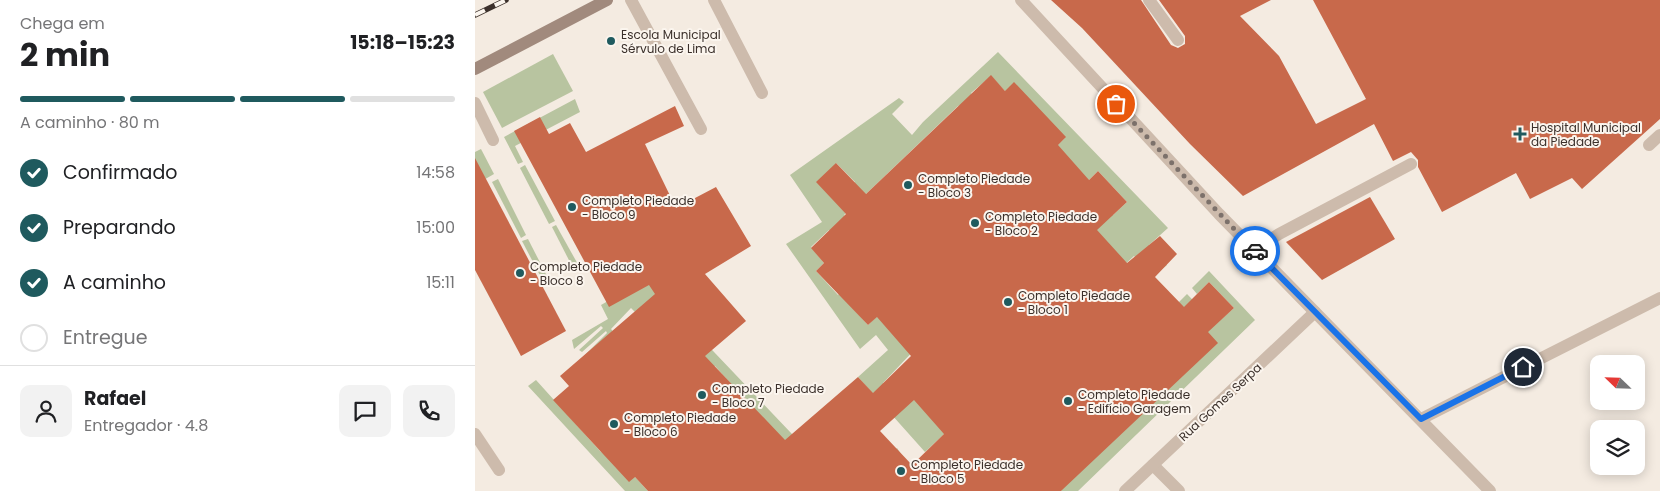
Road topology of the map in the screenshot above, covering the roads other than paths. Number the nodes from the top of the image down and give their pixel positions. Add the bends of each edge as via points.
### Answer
1 (607, 0) edge
2 (631, 0) edge
3 (714, 0) edge
4 (1021, 0) edge
5 (1149, 0) edge
6 (1030, 6) edge
7 (1178, 40) dead end
8 (475, 69) edge
9 (762, 93) dead end
10 (475, 102) edge
11 (701, 129) dead end
12 (1660, 135) edge
13 (493, 140) dead end
14 (1649, 145) dead end
15 (1411, 164) dead end
16 (1254, 250) junction
17 (1660, 298) edge
18 (1315, 312) junction
19 (1421, 419) junction
20 (475, 434) edge
21 (1153, 464) junction
22 (499, 470) dead end
23 (1125, 491) edge
24 (1179, 491) edge
25 (1490, 491) edge

1 - 8 main road
2 - 11 street
3 - 9 street
4 - 6 street
5 - 7 street
6 - 16 street
10 - 13 street
12 - 14 street
15 - 16 street
16 - 18 street
17 - 19 street
18 - 19 street
18 - 21 street, Rua Gomes Serpa
19 - 25 street
20 - 22 street
21 - 23 street, Rua Gomes Serpa
21 - 24 street

